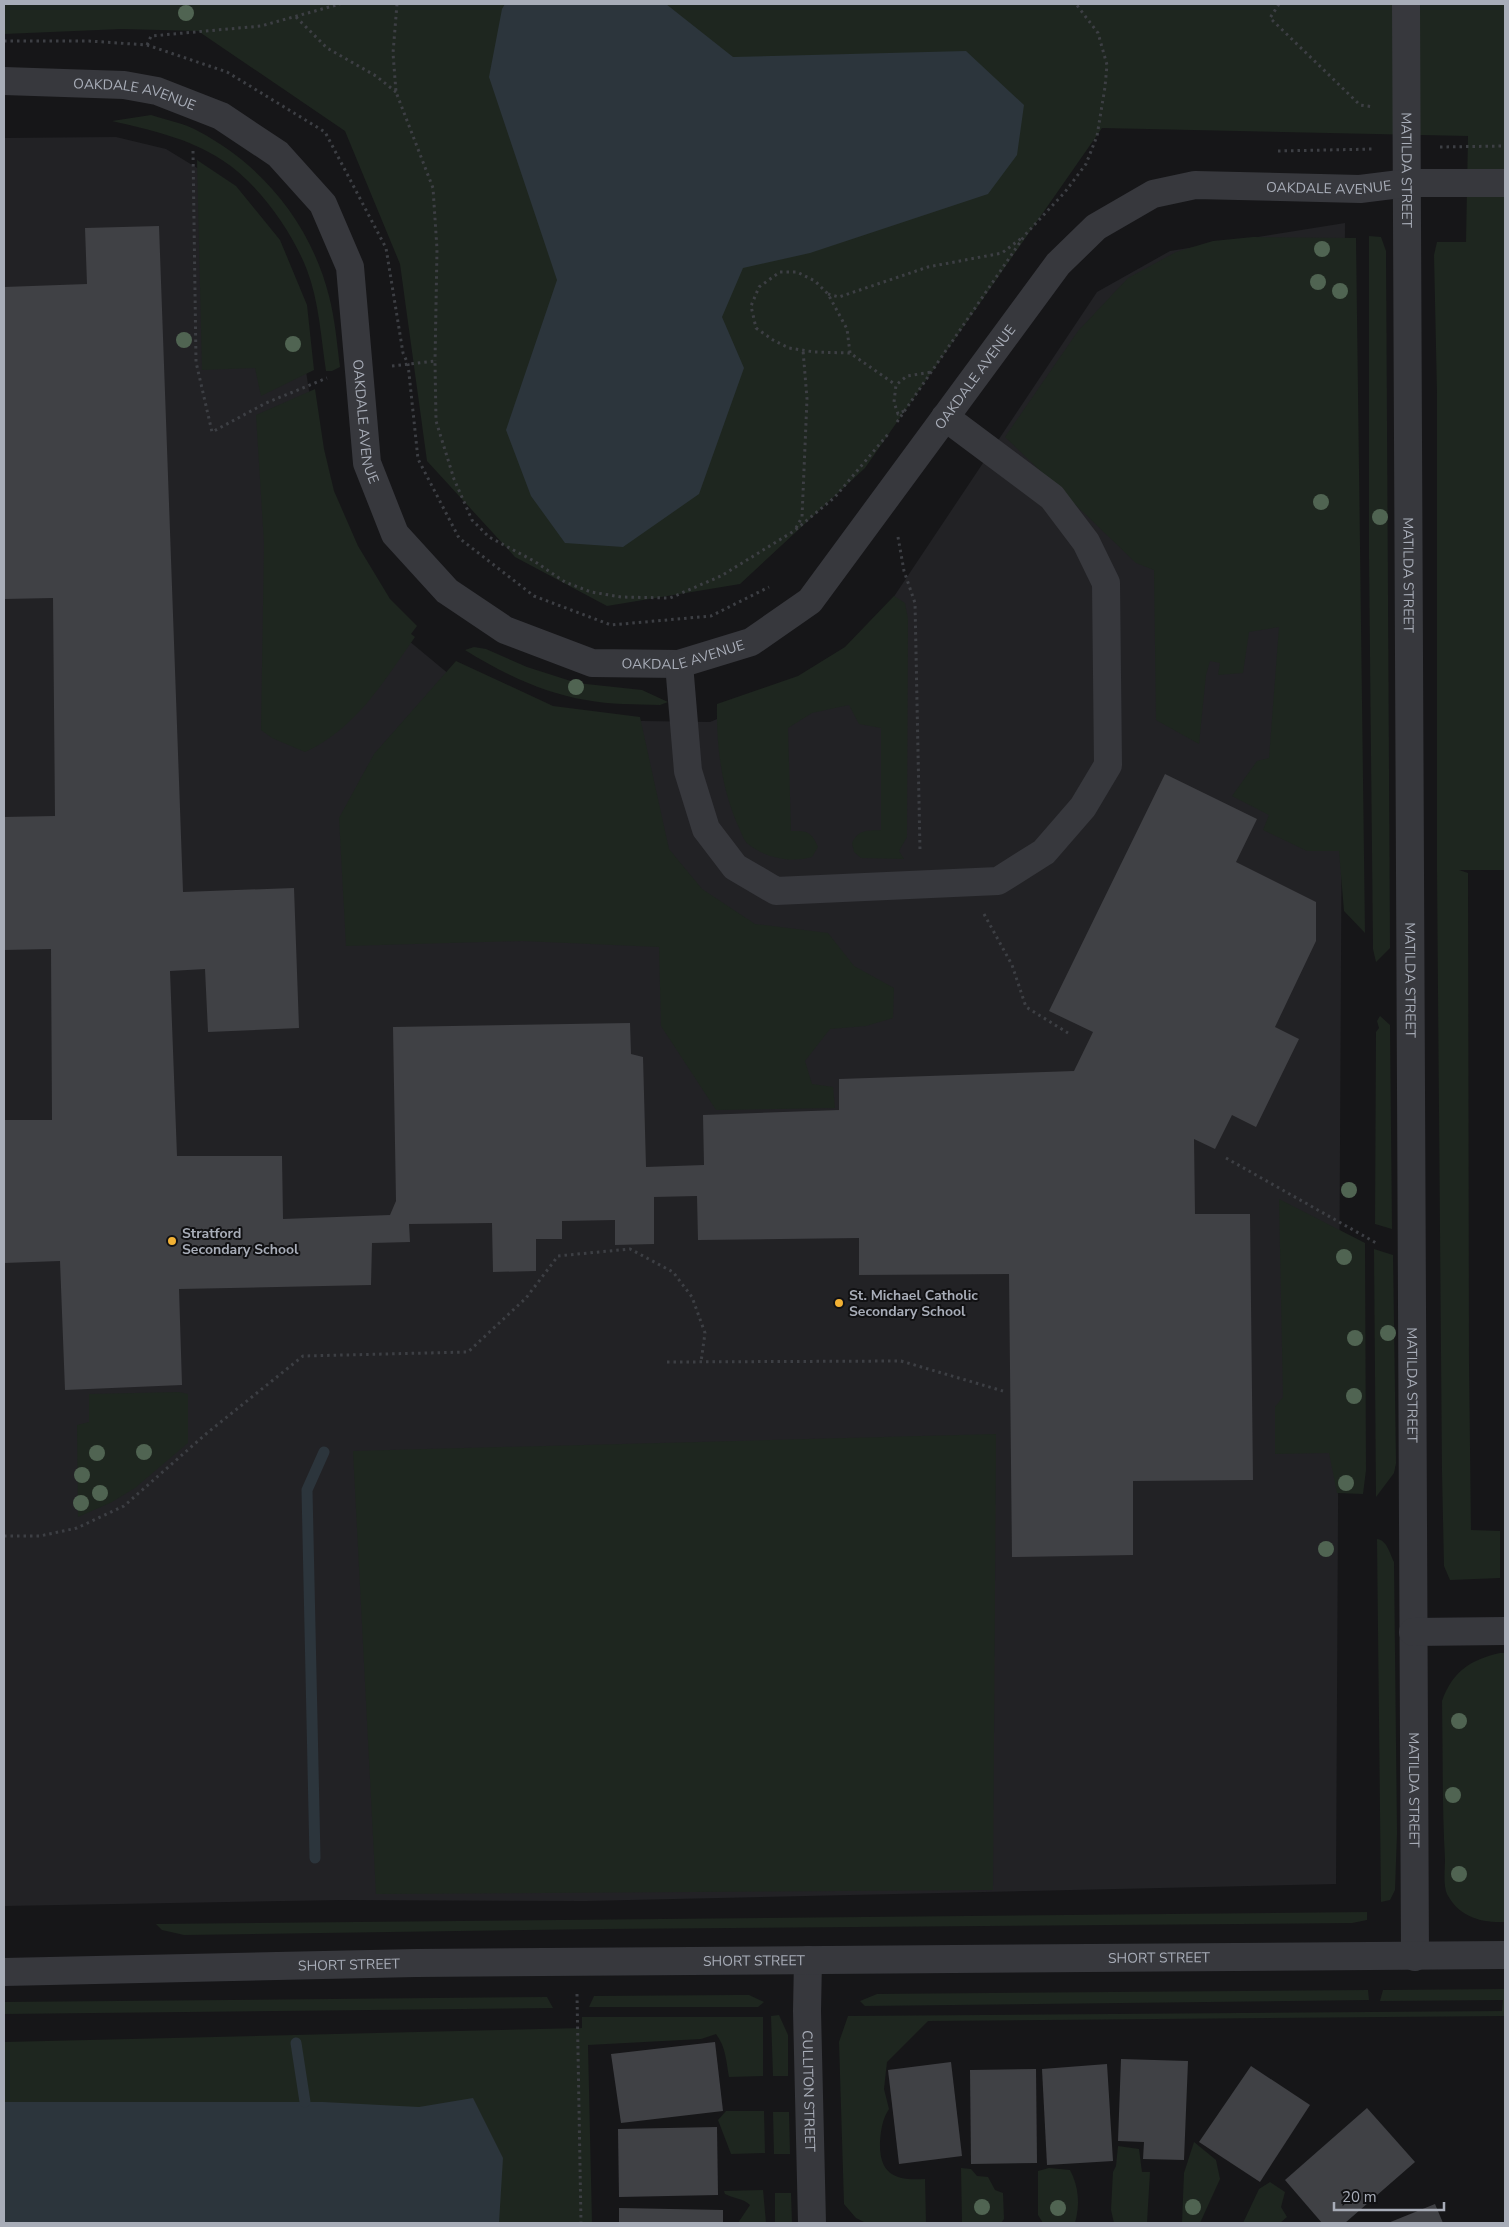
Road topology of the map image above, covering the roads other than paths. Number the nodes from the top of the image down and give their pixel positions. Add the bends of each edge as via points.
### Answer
1 (1406, 4) edge
2 (4, 81) edge
3 (1408, 183) junction
4 (1505, 183) edge
5 (945, 417) junction
6 (680, 664) junction
7 (1505, 1631) edge
8 (1413, 1632) junction
9 (1505, 1955) edge
10 (1415, 1957) junction
11 (808, 1960) junction
12 (4, 1972) edge
13 (812, 2223) edge

1 - 3 street, MATILDA STREET
2 - 6 street, OAKDALE AVENUE via 124,85 157,91 221,116 278,154 323,204 350,267 368,463 395,534 447,591 505,630 592,663
3 - 4 street, OAKDALE AVENUE
3 - 5 street, OAKDALE AVENUE via 1360,189 1195,185 1153,194 1096,227 1058,264
3 - 8 street, MATILDA STREET
5 - 6 street, OAKDALE AVENUE via 810,601 751,642
5 - 6 street via 1052,497 1086,542 1106,582 1108,765 1083,807 1044,852 998,881 776,891 735,867 706,829 688,772
7 - 8 street
8 - 10 street, MATILDA STREET
9 - 10 street, SHORT STREET
10 - 11 street, SHORT STREET
11 - 12 street, SHORT STREET via 416,1963
11 - 13 street, CULLITON STREET

